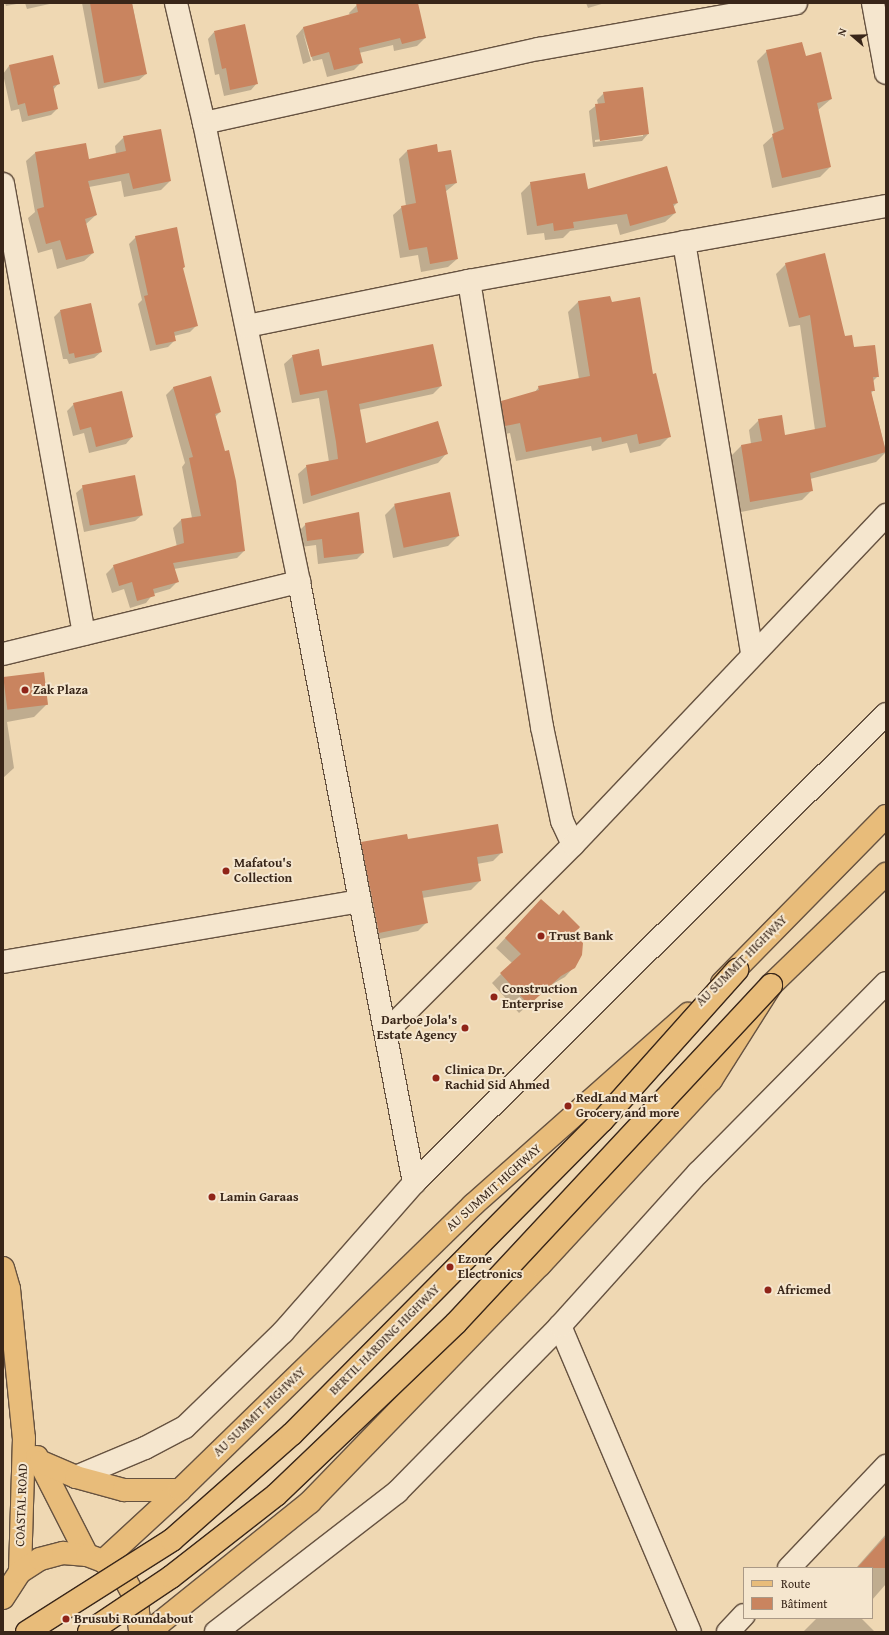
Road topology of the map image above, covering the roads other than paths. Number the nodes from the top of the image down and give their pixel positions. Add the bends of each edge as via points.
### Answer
1 (176, 3) edge
2 (796, 3) edge
3 (874, 3) edge
4 (886, 73) edge
5 (204, 123) junction
6 (3, 184) edge
7 (886, 206) edge
8 (684, 242) junction
9 (469, 281) junction
10 (247, 326) junction
11 (886, 515) edge
12 (299, 582) junction
13 (84, 634) junction
14 (752, 653) junction
15 (3, 654) edge
16 (886, 714) edge
17 (886, 816) edge
18 (573, 845) junction
19 (886, 874) edge
20 (358, 901) junction
21 (3, 962) edge
22 (737, 970) junction
23 (886, 983) edge
24 (771, 986) junction
25 (387, 1031) junction
26 (414, 1183) junction
27 (3, 1268) edge
28 (560, 1326) junction
29 (24, 1438) junction
30 (41, 1462) junction
31 (886, 1466) edge
32 (76, 1477) junction
33 (180, 1490) junction
34 (95, 1558) junction
35 (790, 1567) edge
36 (20, 1572) junction
37 (3, 1598) edge
38 (743, 1616) edge
39 (27, 1632) edge
40 (90, 1632) edge
41 (140, 1632) edge
42 (152, 1632) edge
43 (216, 1632) edge
44 (690, 1632) edge
45 (728, 1632) edge

1 - 5 street
2 - 5 street via 539,49
3 - 4 street
5 - 10 street
6 - 13 street
7 - 8 street
8 - 9 street
8 - 14 street
9 - 10 street
9 - 18 street via 542,727 562,821
10 - 12 street
11 - 14 street
12 - 13 street
12 - 20 street
13 - 15 street
14 - 18 street
16 - 26 street
17 - 22 main road, AU SUMMIT HIGHWAY
18 - 25 street
19 - 24 main road
20 - 21 street
20 - 25 street
22 - 33 main road, AU SUMMIT HIGHWAY via 473,1205
22 - 39 main road, BERTIL HARDING HIGHWAY, bridge via 602,1121 292,1434 172,1540
23 - 28 street via 698,1173
24 - 40 main road, bridge via 456,1323 276,1495 171,1577
24 - 42 main road via 712,1080 540,1265 310,1502 161,1622
25 - 26 street
26 - 32 street via 283,1332 185,1427
27 - 29 main road, COASTAL ROAD via 9,1289
28 - 43 street via 397,1492
28 - 44 street
29 - 30 main road, COASTAL ROAD
29 - 36 main road, COASTAL ROAD
30 - 32 main road
30 - 34 main road, COASTAL ROAD
31 - 35 street
32 - 33 main road via 124,1490
33 - 34 main road, AU SUMMIT HIGHWAY
34 - 36 main road via 57,1555 40,1559
34 - 41 main road via 126,1581 137,1602
36 - 37 main road
38 - 45 street

